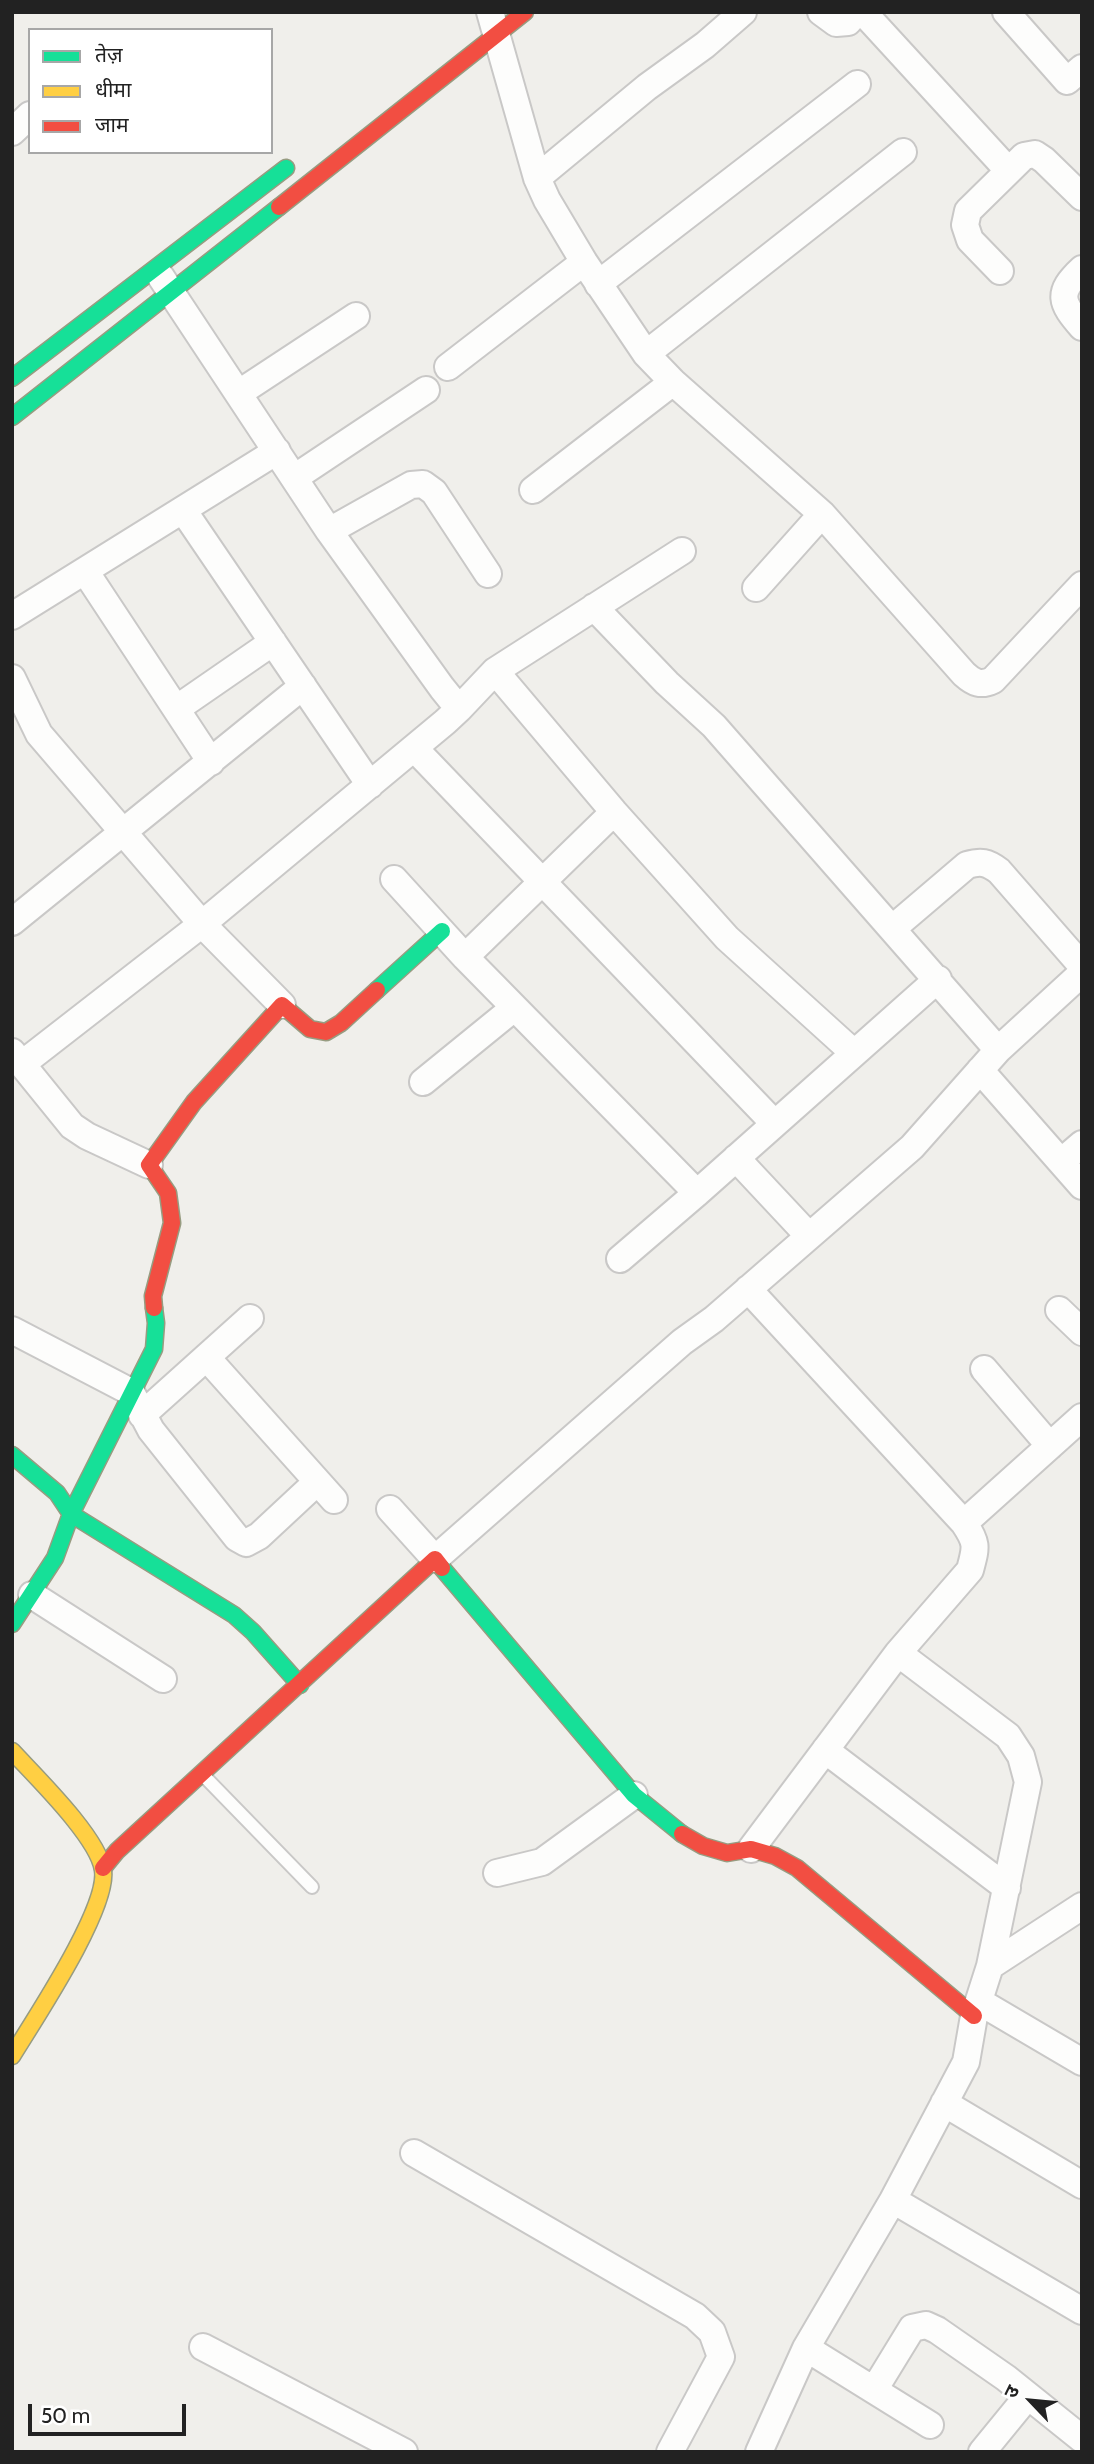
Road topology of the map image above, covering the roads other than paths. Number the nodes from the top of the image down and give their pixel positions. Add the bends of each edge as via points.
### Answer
1 (525, 12) edge
2 (743, 12) edge
3 (821, 12) edge
4 (857, 12) edge
5 (863, 12) edge
6 (1006, 12) edge
7 (487, 20) edge
8 (1082, 68) edge
9 (857, 84) dead end
10 (28, 118) edge
11 (12, 132) edge
12 (902, 152) dead end
13 (299, 158) dead end
14 (1008, 170) junction
15 (537, 178) junction
16 (1082, 197) edge
17 (156, 269) junction
18 (1082, 269) edge
19 (1000, 271) dead end
20 (591, 273) junction
21 (171, 291) junction
22 (356, 316) dead end
23 (1082, 327) edge
24 (646, 354) junction
25 (448, 367) dead end
26 (16, 370) edge
27 (673, 382) junction
28 (426, 390) dead end
29 (239, 393) junction
30 (12, 417) edge
31 (277, 451) junction
32 (294, 478) junction
33 (533, 490) dead end
34 (183, 510) junction
35 (822, 514) junction
36 (329, 531) junction
37 (682, 551) dead end
38 (85, 571) junction
39 (488, 574) dead end
40 (1082, 585) edge
41 (756, 588) dead end
42 (594, 607) junction
43 (12, 616) edge
44 (273, 642) junction
45 (495, 671) junction
46 (12, 678) edge
47 (303, 686) junction
48 (176, 709) junction
49 (459, 709) junction
50 (414, 748) junction
51 (211, 762) junction
52 (370, 785) junction
53 (614, 812) junction
54 (122, 831) junction
55 (394, 879) dead end
56 (542, 881) junction
57 (12, 922) edge
58 (202, 924) junction
59 (893, 928) junction
60 (442, 932) junction
61 (465, 957) junction
62 (1082, 967) edge
63 (1082, 973) edge
64 (939, 979) junction
65 (282, 1005) junction
66 (514, 1007) junction
67 (998, 1050) junction
68 (855, 1053) junction
69 (17, 1058) edge
70 (980, 1070) junction
71 (423, 1082) dead end
72 (774, 1123) junction
73 (1082, 1144) edge
74 (736, 1158) junction
75 (1061, 1162) junction
76 (149, 1165) junction
77 (1082, 1186) edge
78 (697, 1193) junction
79 (809, 1236) junction
80 (620, 1259) dead end
81 (748, 1289) junction
82 (1059, 1310) dead end
83 (250, 1318) dead end
84 (12, 1330) edge
85 (1082, 1332) edge
86 (207, 1358) junction
87 (984, 1368) dead end
88 (136, 1403) junction
89 (1082, 1417) edge
90 (1050, 1446) junction
91 (12, 1455) edge
92 (390, 1509) dead end
93 (71, 1514) junction
94 (964, 1524) junction
95 (435, 1559) junction
96 (32, 1595) junction
97 (12, 1624) edge
98 (898, 1653) junction
99 (163, 1679) dead end
100 (300, 1685) junction
101 (825, 1749) junction
102 (12, 1751) edge
103 (202, 1775) junction
104 (634, 1795) junction
105 (751, 1849) junction
106 (103, 1868) junction
107 (497, 1873) dead end
108 (312, 1887) dead end
109 (1007, 1888) junction
110 (1082, 1906) edge
111 (990, 1966) junction
112 (977, 2009) junction
113 (12, 2056) edge
114 (1082, 2062) edge
115 (944, 2103) junction
116 (414, 2153) dead end
117 (1082, 2185) edge
118 (892, 2200) junction
119 (1082, 2311) edge
120 (204, 2347) dead end
121 (806, 2348) junction
122 (874, 2390) junction
123 (1027, 2397) junction
124 (930, 2425) dead end
125 (1082, 2438) edge
126 (766, 2449) edge
127 (404, 2452) edge
128 (670, 2452) edge
129 (982, 2452) edge

1 - 7 street
2 - 15 street
3 - 4 street via 836,23 848,22
5 - 14 street
6 - 8 street via 1067,81
7 - 15 street
7 - 21 street
9 - 20 street
10 - 11 street
12 - 24 street
13 - 17 street
14 - 16 street via 1024,156 1035,154
14 - 19 street via 968,211 965,225 970,240
15 - 20 street
17 - 21 street
17 - 26 street
18 - 23 street via 1070,279 1063,296 1066,309
20 - 24 street
20 - 25 street
21 - 29 street
21 - 30 street
22 - 29 street
24 - 27 street
27 - 33 street
27 - 35 street
28 - 32 street
29 - 31 street
31 - 32 street
31 - 34 street
32 - 36 street
34 - 38 street
34 - 44 street
35 - 40 street via 974,682 993,680
35 - 41 street
36 - 39 street via 411,485 423,484 434,492
36 - 49 street
37 - 42 street
38 - 43 street
38 - 48 street
42 - 45 street
42 - 59 street via 714,726
44 - 47 street
44 - 48 street
45 - 49 street
45 - 53 street
46 - 54 street via 38,734
47 - 51 street
47 - 52 street
48 - 51 street
49 - 50 street
50 - 52 street
50 - 56 street
51 - 54 street
52 - 58 street
53 - 56 street
53 - 68 street via 727,938
54 - 57 street
54 - 58 street
55 - 60 street
56 - 61 street
56 - 72 street
58 - 65 street
58 - 69 street
59 - 62 street via 967,865 990,863
59 - 64 street
60 - 61 street
60 - 65 street via 326,1032 310,1029
61 - 66 street
63 - 67 street
64 - 67 street
64 - 68 street
65 - 76 street via 194,1102
66 - 71 street
66 - 78 street
67 - 70 street
68 - 72 street
69 - 76 street via 72,1126
70 - 75 street
70 - 79 street via 912,1146
72 - 74 street
73 - 75 street
74 - 78 street
74 - 79 street
75 - 77 street
76 - 88 street via 168,1193 172,1223 153,1296 153,1349
78 - 80 street
79 - 81 street
81 - 94 street
81 - 95 street
82 - 85 street
83 - 86 street
84 - 88 street
86 - 88 street
86 - 88 street via 325,1491 259,1536 246,1543 237,1538 156,1436
87 - 90 street
88 - 93 street
89 - 90 street
90 - 94 street
91 - 93 street via 57,1493
92 - 95 street
93 - 96 street via 66,1536
93 - 100 street via 234,1615
94 - 98 street via 975,1539 970,1570
95 - 100 street
95 - 104 street
96 - 97 street
96 - 99 street
98 - 101 street
98 - 109 street via 1008,1736 1021,1756 1028,1782
100 - 103 street
101 - 105 street
101 - 109 street
102 - 106 street via 77,1826
103 - 106 street
103 - 108 lane
104 - 105 street via 703,1846 727,1853
104 - 107 street via 542,1862
105 - 112 street via 797,1868
106 - 113 street via 103,1888 82,1937
109 - 111 street
110 - 111 street
111 - 112 street
112 - 114 street
112 - 115 street via 966,2062
115 - 117 street
115 - 118 street
116 - 128 street via 695,2316 712,2332 721,2357
118 - 119 street
118 - 121 street
120 - 127 street
121 - 122 street
121 - 126 street
122 - 123 street via 912,2328 926,2325
122 - 124 street
123 - 125 street
123 - 129 street

